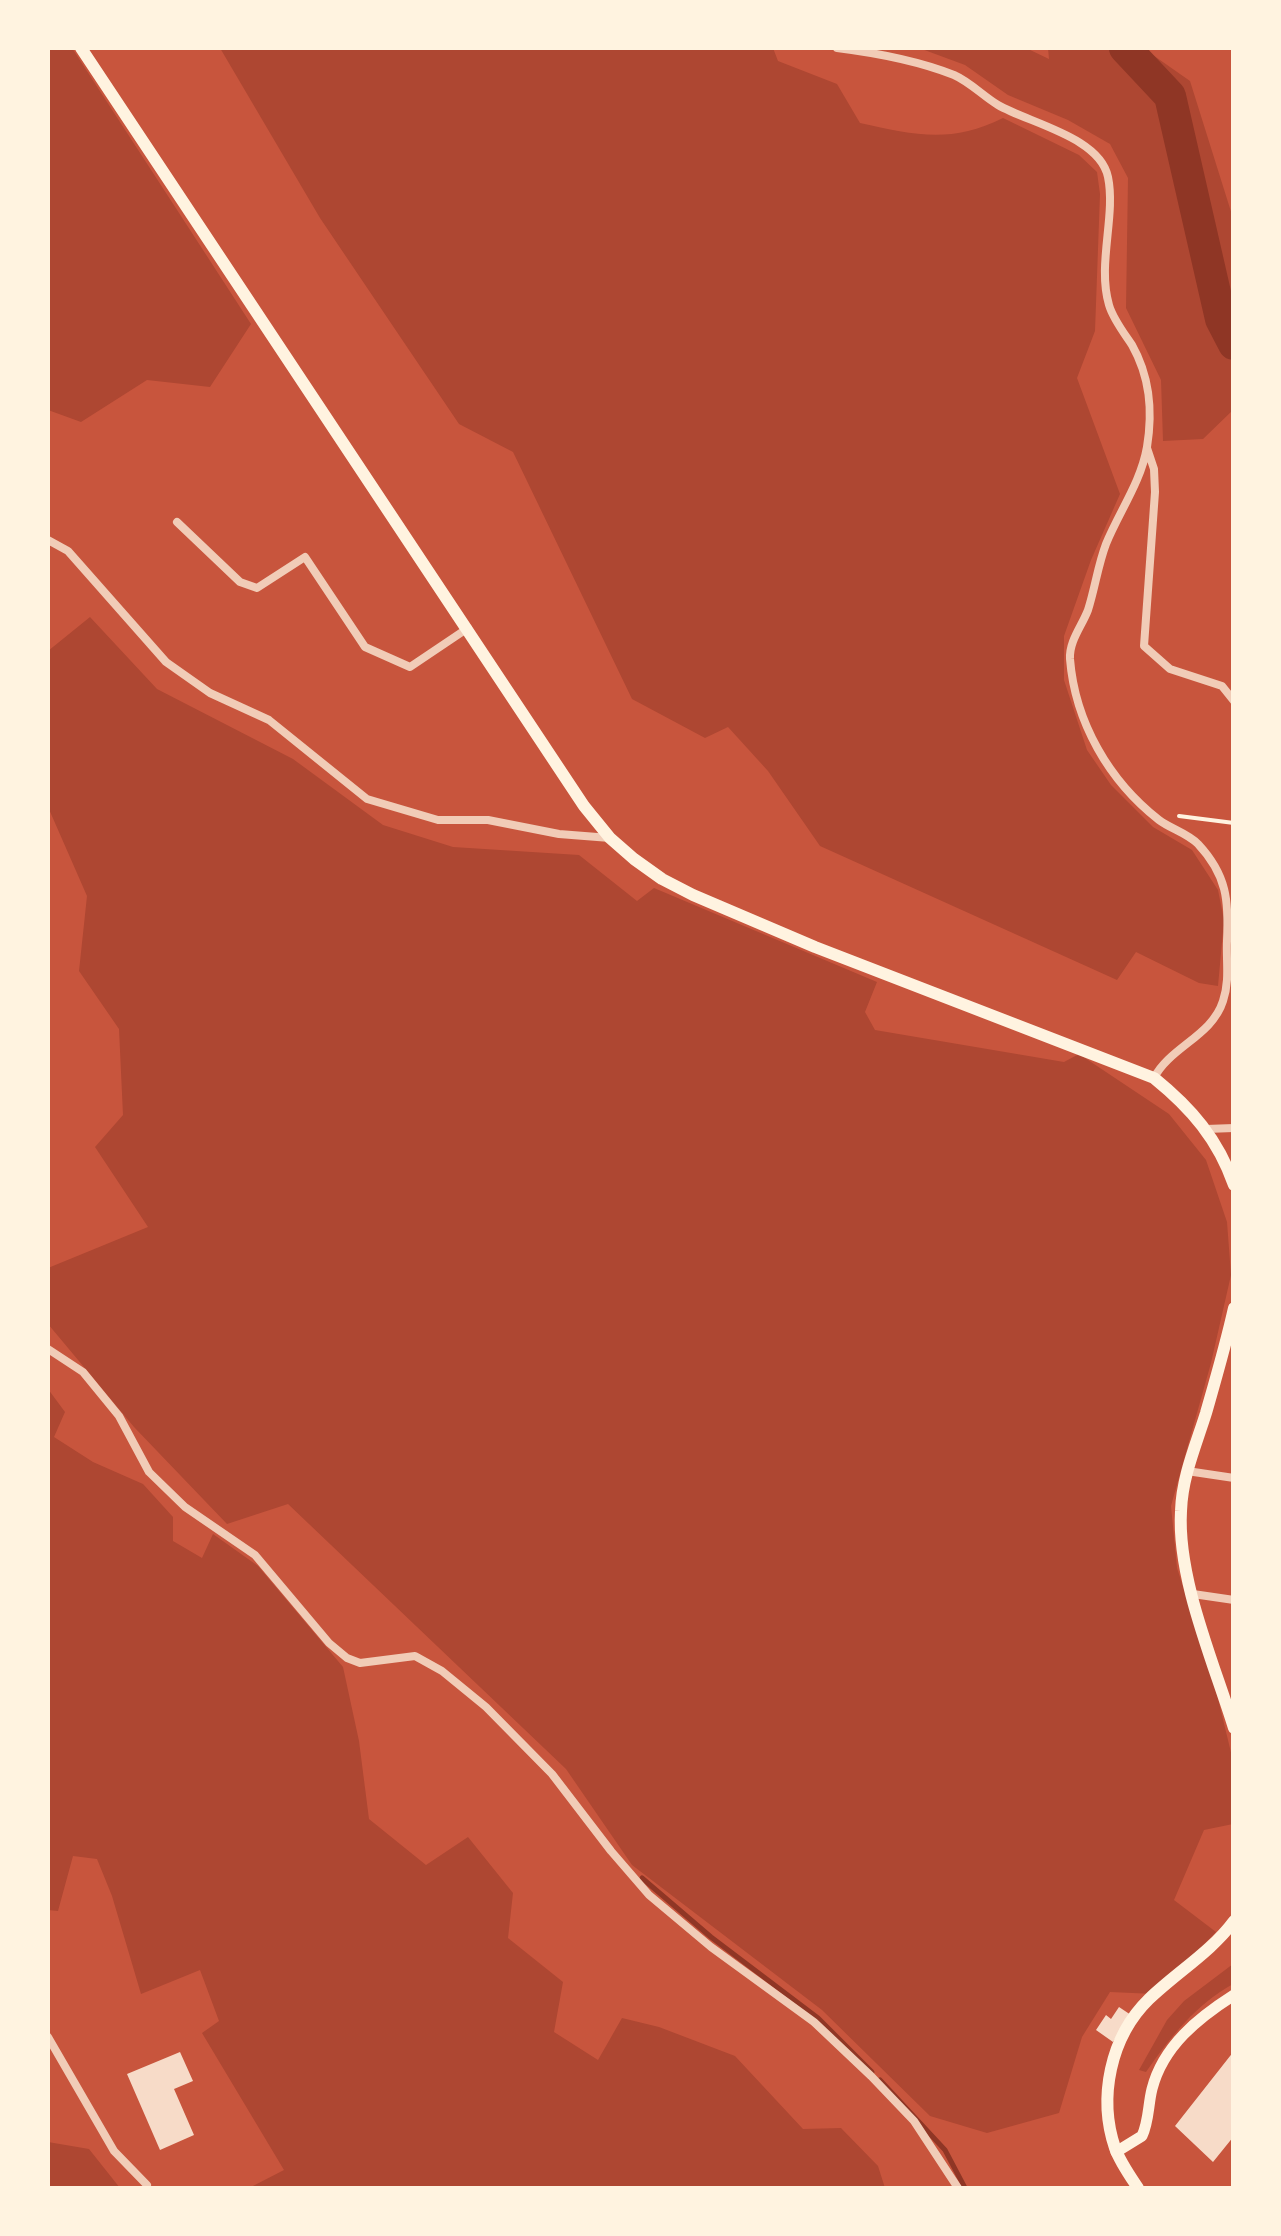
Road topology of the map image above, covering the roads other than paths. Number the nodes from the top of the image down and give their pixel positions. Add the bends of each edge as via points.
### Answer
1 (81, 48) edge
2 (837, 48) edge
3 (1147, 448) junction
4 (177, 522) dead end
5 (48, 540) edge
6 (468, 628) junction
7 (1234, 701) edge
8 (610, 838) junction
9 (1154, 1078) junction
10 (1234, 1128) edge
11 (1206, 1129) junction
12 (1234, 1186) edge
13 (1234, 1308) edge
14 (48, 1349) edge
15 (1228, 1360) edge
16 (1188, 1471) junction
17 (1234, 1478) edge
18 (1193, 1594) junction
19 (1234, 1600) edge
20 (1233, 1723) edge
21 (1234, 1920) edge
22 (1234, 1995) edge
23 (48, 2037) edge
24 (1116, 2152) junction
25 (147, 2185) dead end
26 (958, 2188) edge
27 (1138, 2188) edge

1 - 6 main road
2 - 3 street via 895,56 958,76 1101,160 1108,178 1105,277 1110,308 1146,374
3 - 7 street via 1155,492 1144,646 1170,669 1222,686
3 - 9 street via 1070,656 1080,706 1111,772 1155,816 1197,843 1225,885 1230,920 1223,1004
4 - 6 street via 240,582 257,588 305,557 364,647 410,667
5 - 8 street via 68,551 166,662 270,720 368,799 438,820 488,820
6 - 8 main road
8 - 9 main road via 693,894
9 - 11 main road
10 - 11 street
11 - 12 main road
13 - 15 main road
14 - 26 street via 83,1372 119,1416 149,1472 255,1556 347,1658 360,1663 415,1656 486,1707 552,1774 649,1895 814,2022 871,2076 914,2121
15 - 16 main road
16 - 17 street
16 - 18 main road via 1181,1511
18 - 19 street
18 - 20 main road
21 - 24 main road via 1146,2001 1125,2032 1107,2092
22 - 24 main road via 1170,2048 1142,2136
23 - 25 street via 114,2151
24 - 27 main road

